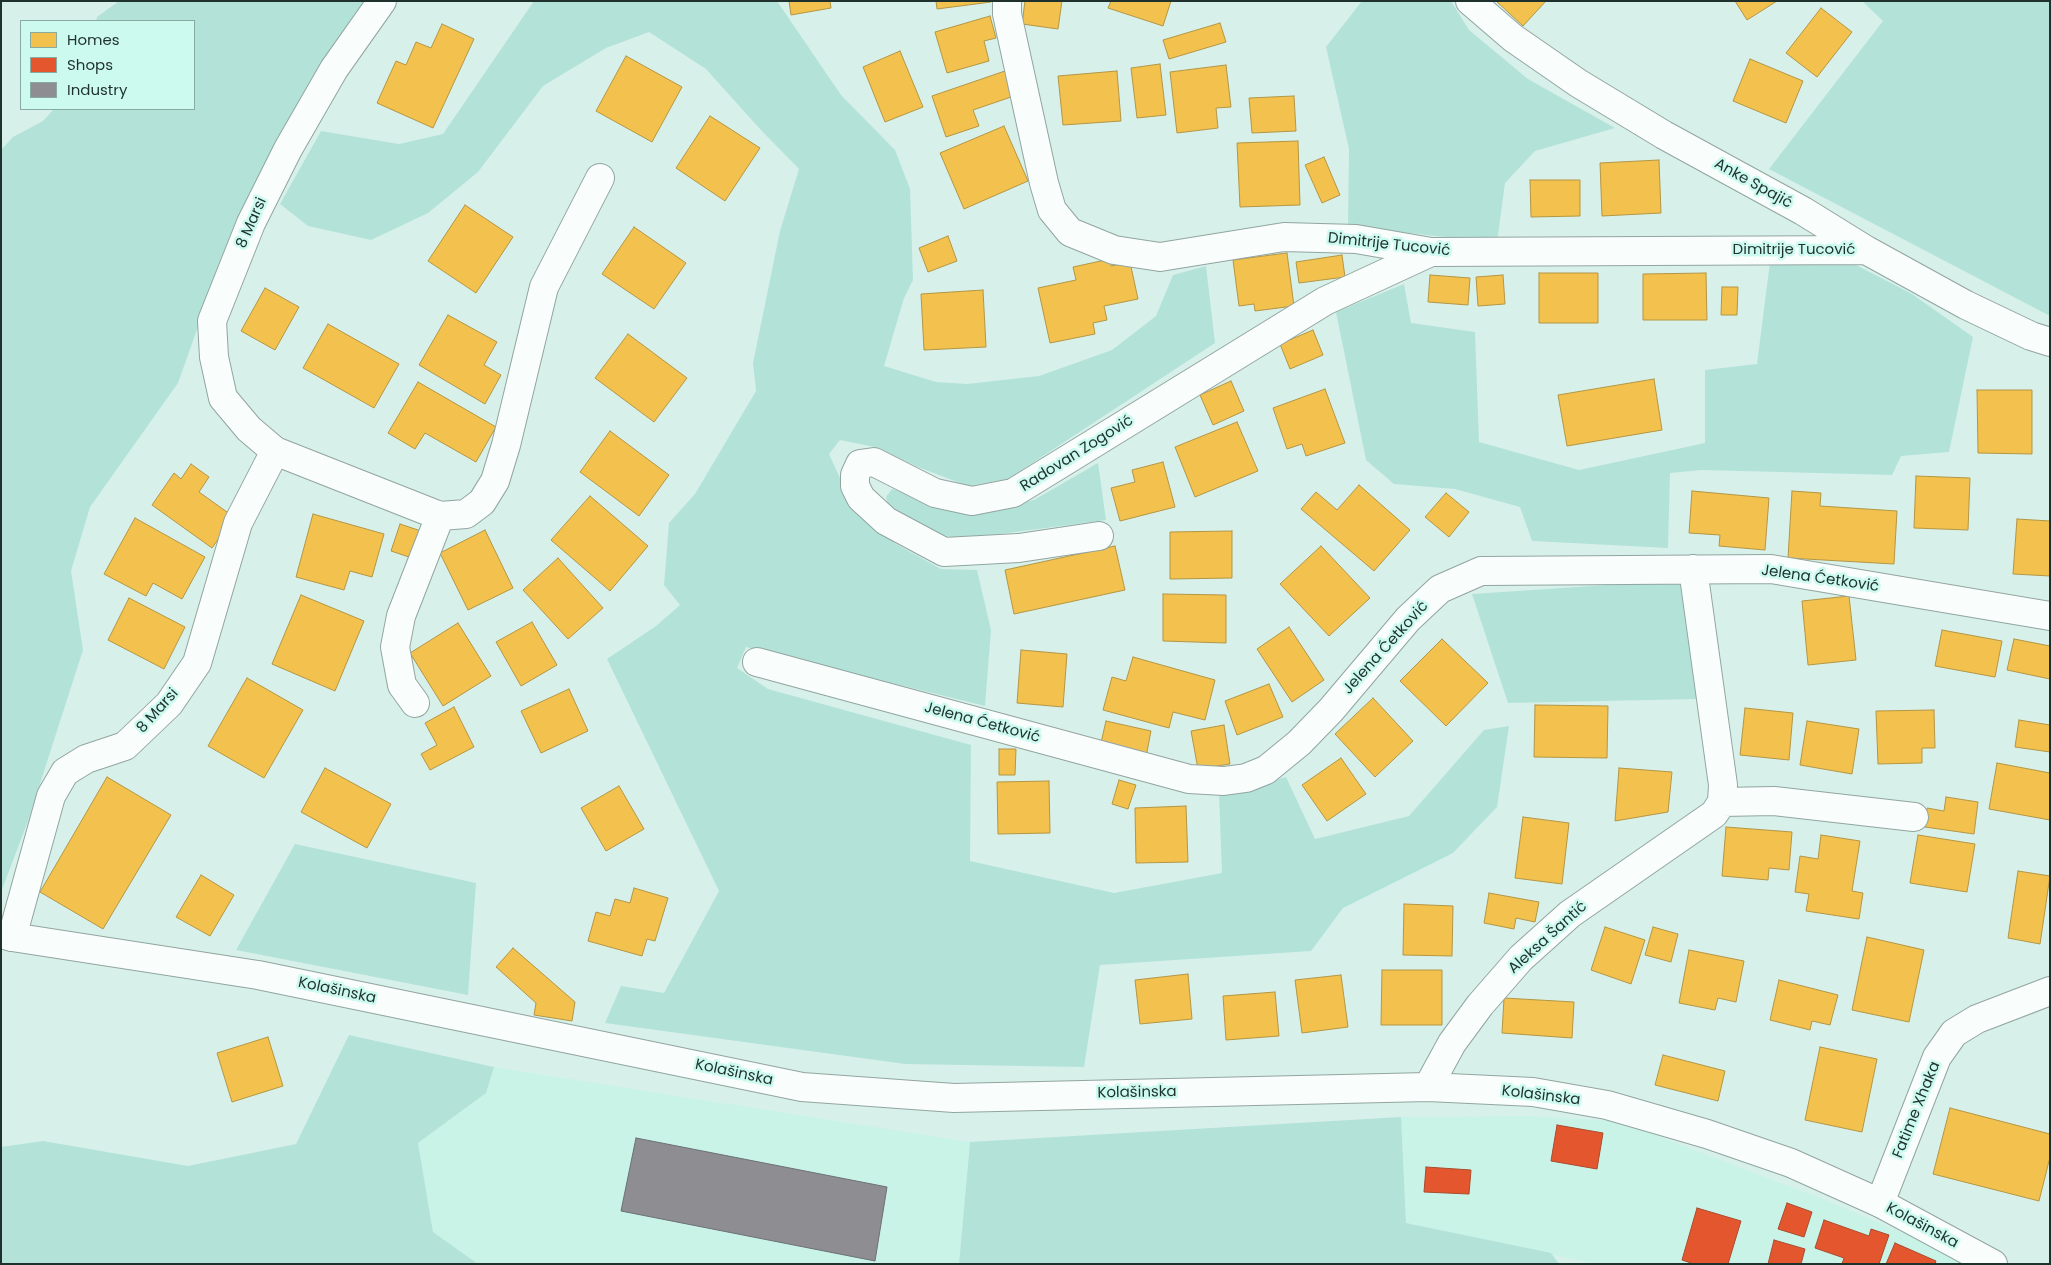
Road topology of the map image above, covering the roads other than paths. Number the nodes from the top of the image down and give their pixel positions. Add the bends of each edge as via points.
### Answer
1 (382, 1) edge
2 (1007, 1) edge
3 (1470, 1) edge
4 (600, 178) dead end
5 (1866, 250) junction
6 (1431, 252) junction
7 (2050, 342) edge
8 (275, 451) junction
9 (440, 516) junction
10 (1099, 536) dead end
11 (1693, 569) junction
12 (2050, 616) edge
13 (757, 662) dead end
14 (415, 703) dead end
15 (1722, 802) junction
16 (1914, 817) dead end
17 (7, 935) edge
18 (2050, 991) edge
19 (1428, 1087) junction
20 (1880, 1203) junction
21 (1993, 1264) edge

1 - 8 street, 8 Marsi via 334,69 288,149 251,223 212,321 214,356 223,398
2 - 6 street, Dimitrije Tucović via 1007,14 1044,183 1052,210 1070,232 1114,250 1160,257 1284,237 1356,239
3 - 5 street, Anke Spajić via 1513,38 1578,83
4 - 9 street, 8 Marsi via 544,287 495,481 482,502 466,514
5 - 6 street, Dimitrije Tucović
5 - 7 street, Anke Spajić via 1966,305
6 - 10 street, Radovan Zogović via 1325,301 1014,493 972,501 935,493 874,462 860,464 855,475 855,486 862,498 886,521 944,552 1019,548
8 - 9 street, 8 Marsi
8 - 17 street, 8 Marsi via 238,523 197,663 169,704 125,746 86,759 65,772 51,796
9 - 14 street via 401,616 395,648 402,685
11 - 12 street, Jelena Ćetković via 1772,569
11 - 13 street, Jelena Ćetković via 1481,571 1440,589 1408,619 1299,743 1266,770 1246,778 1224,781 1189,780
11 - 15 street
15 - 16 street via 1774,801
15 - 19 street, Aleksa Šantić via 1714,814 1570,914 1521,958 1452,1043
17 - 19 street, Kolašinska via 258,975 802,1087 954,1098
18 - 20 street, Fatime Xhaka via 1977,1019 1954,1033 1937,1057
19 - 20 street, Kolašinska via 1533,1092 1607,1105 1791,1163
20 - 21 street, Kolašinska

